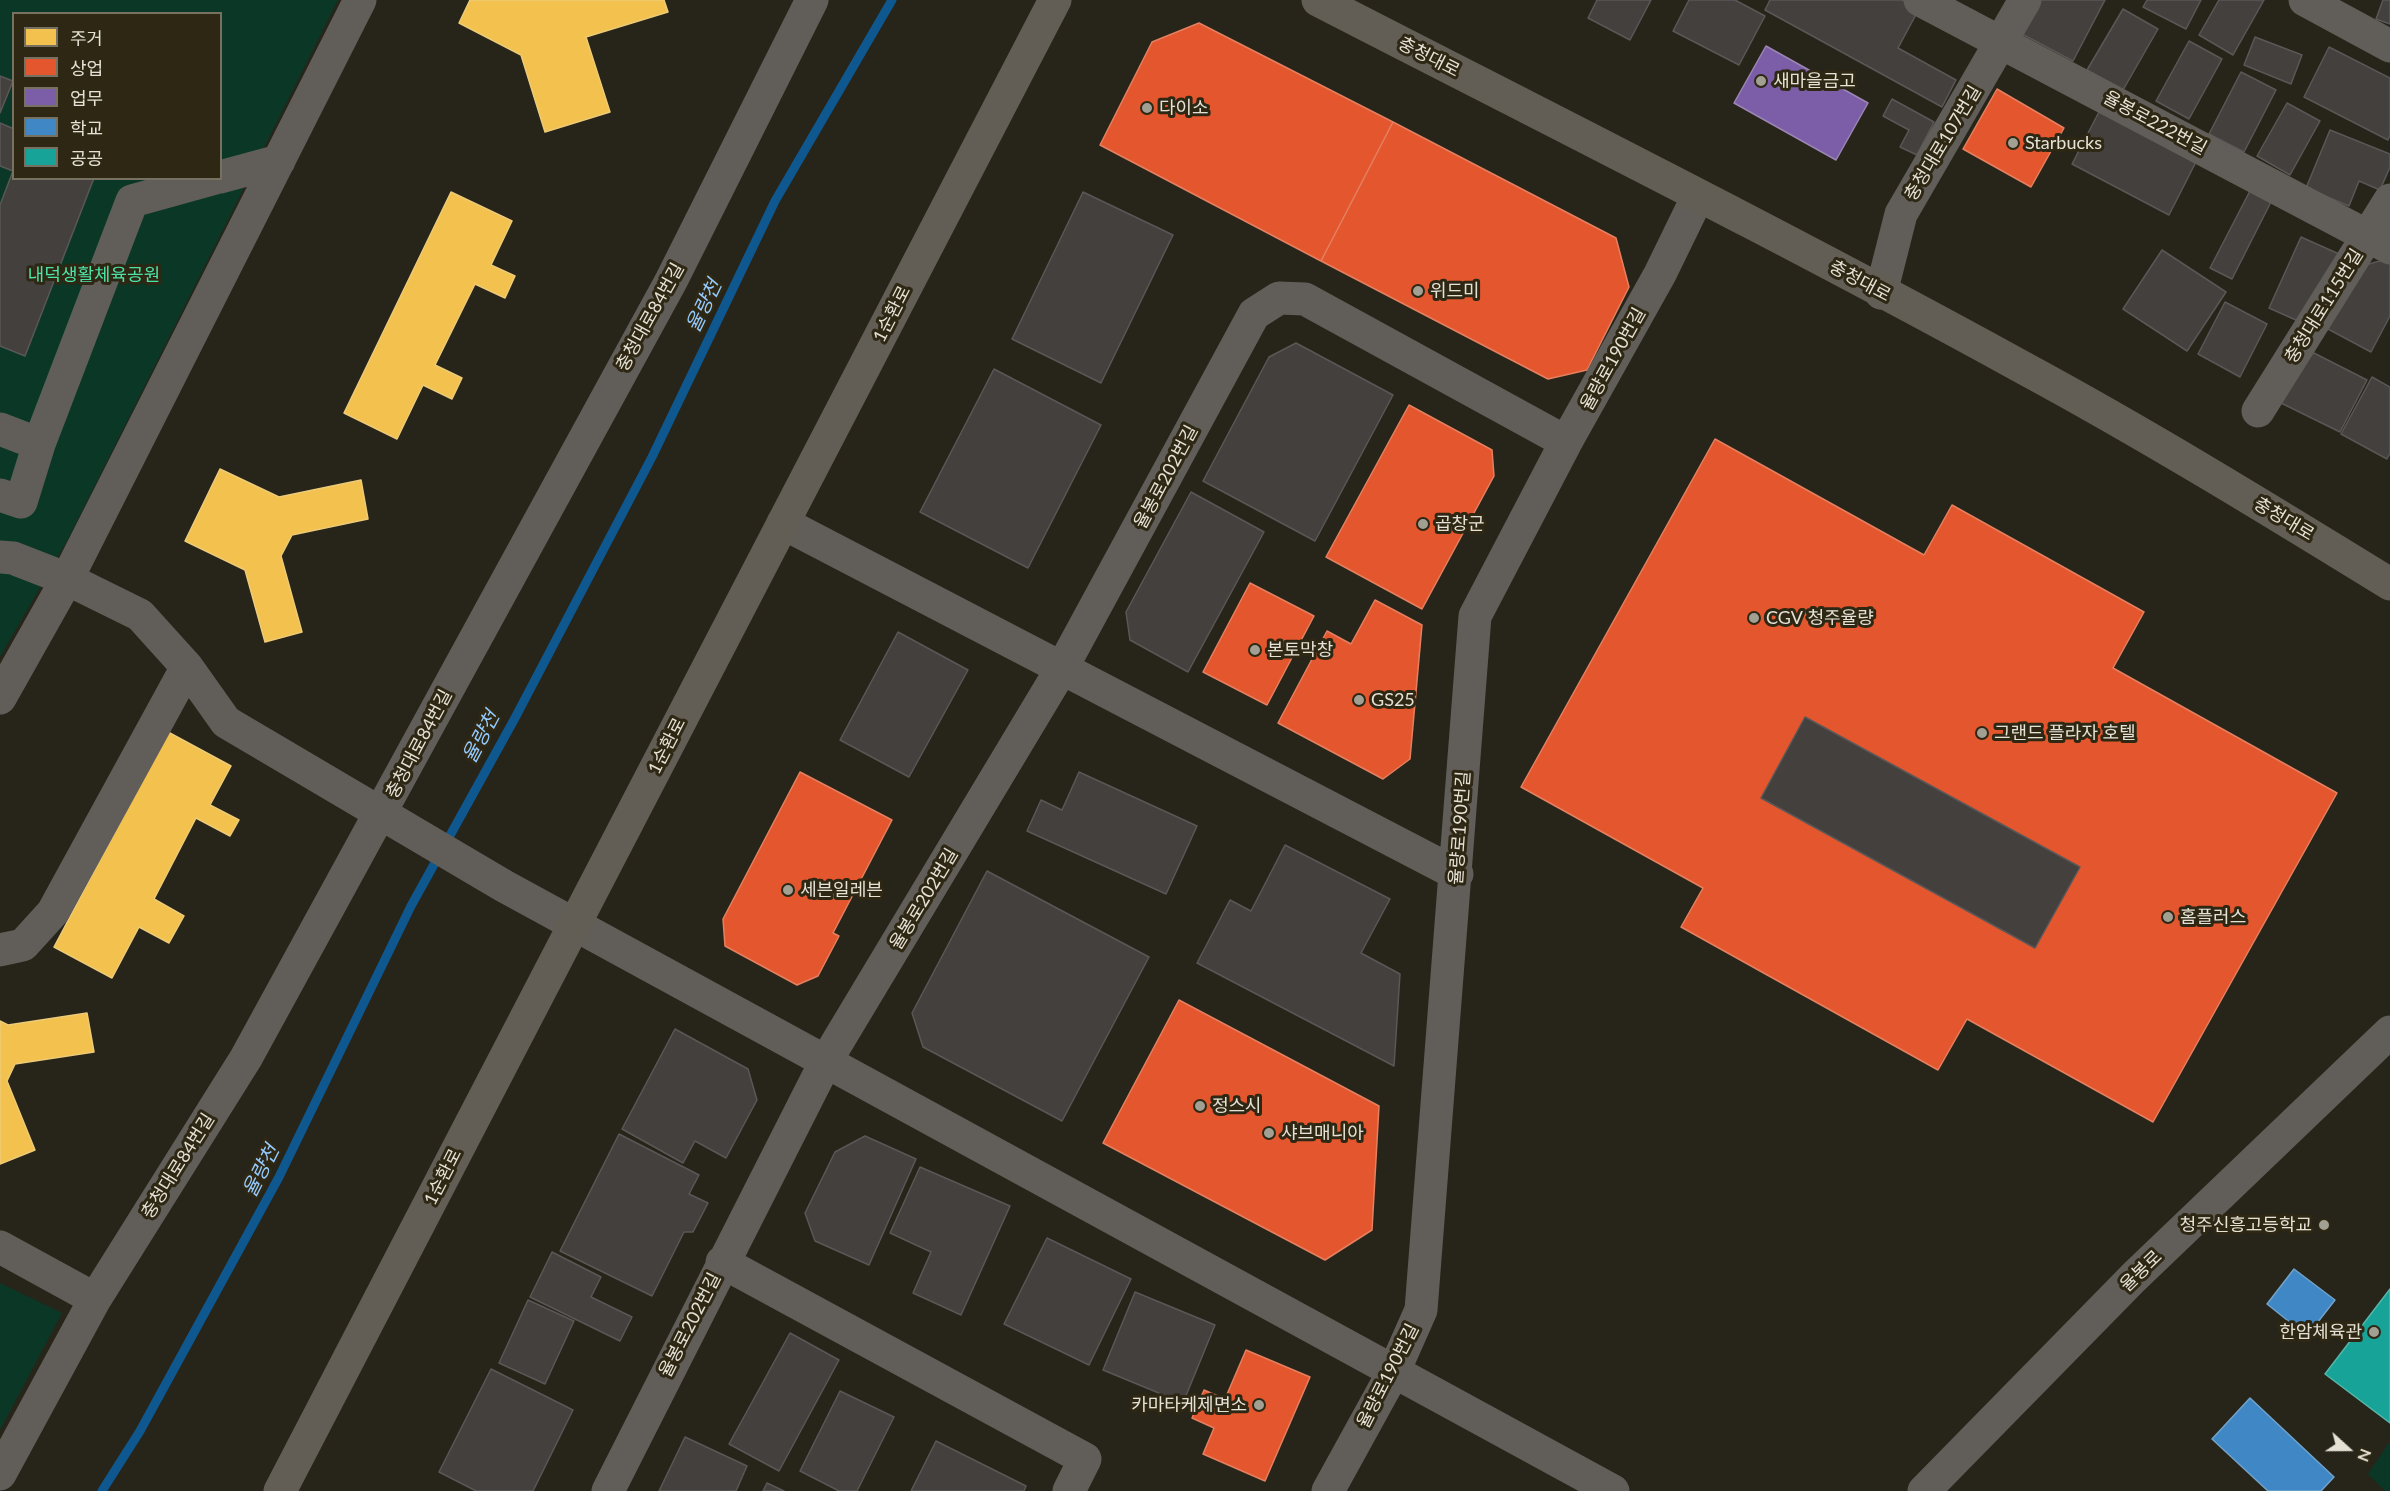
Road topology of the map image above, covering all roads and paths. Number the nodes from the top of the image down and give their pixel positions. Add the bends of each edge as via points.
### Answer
1 (360, 0) edge
2 (812, 0) edge
3 (1055, 0) edge
4 (1318, 0) edge
5 (1920, 0) edge
6 (2025, 0) edge
7 (2305, 0) edge
8 (2002, 43) junction
9 (2390, 46) edge
10 (279, 162) junction
11 (222, 176) edge
12 (208, 180) edge
13 (1698, 196) junction
14 (2390, 200) edge
15 (2379, 242) edge
16 (1881, 293) junction
17 (2258, 411) dead end
18 (0, 429) edge
19 (1566, 442) junction
20 (39, 444) junction
21 (0, 495) edge
22 (783, 523) junction
23 (0, 557) edge
24 (67, 579) junction
25 (2390, 584) edge
26 (187, 667) junction
27 (1062, 668) junction
28 (0, 698) edge
29 (380, 814) junction
30 (1457, 874) junction
31 (575, 923) junction
32 (0, 950) edge
33 (2389, 1032) edge
34 (826, 1061) junction
35 (0, 1247) edge
36 (722, 1262) junction
37 (95, 1299) junction
38 (1394, 1371) junction
39 (0, 1474) edge
40 (280, 1491) edge
41 (608, 1491) edge
42 (1069, 1491) edge
43 (1328, 1491) edge
44 (1613, 1491) edge
45 (1924, 1491) edge

1 - 10 street
2 - 29 street, 충청대로84번길 via 670,281
3 - 22 main road, 1순환로
4 - 13 main road, 충청대로
5 - 8 street, 율봉로222번길
6 - 8 street, 충청대로107번길
7 - 9 street
8 - 15 street, 율봉로222번길
8 - 16 street, 충청대로107번길 via 1901,214
10 - 11 street
10 - 24 street
12 - 20 street via 132,201
13 - 16 main road, 충청대로
13 - 19 street, 율량로190번길 via 1660,274
14 - 15 street, 충청대로115번길
15 - 17 street, 충청대로115번길
16 - 25 main road, 충청대로 via 2051,383
18 - 20 street
19 - 27 street, 율봉로202번길 via 1305,299 1279,298 1254,314
19 - 30 street, 율량로190번길 via 1475,616
20 - 21 street via 21,502
22 - 27 street
22 - 31 main road, 1순환로
23 - 24 street via 13,558
24 - 26 street via 140,615
24 - 28 street
26 - 29 street via 226,722
26 - 32 street via 53,912 23,945
27 - 30 street
27 - 34 street, 율봉로202번길
29 - 31 street
29 - 37 street, 충청대로84번길 via 246,1058
30 - 38 street, 율량로190번길 via 1421,1311
31 - 34 street
31 - 40 main road, 1순환로
33 - 45 street, 율봉로 via 2134,1277
34 - 36 street, 율봉로202번길
34 - 38 street
35 - 37 street
36 - 41 street, 율봉로202번길
36 - 42 street via 1085,1459
37 - 39 street, 충청대로84번길
38 - 43 street, 율량로190번길
38 - 44 street

